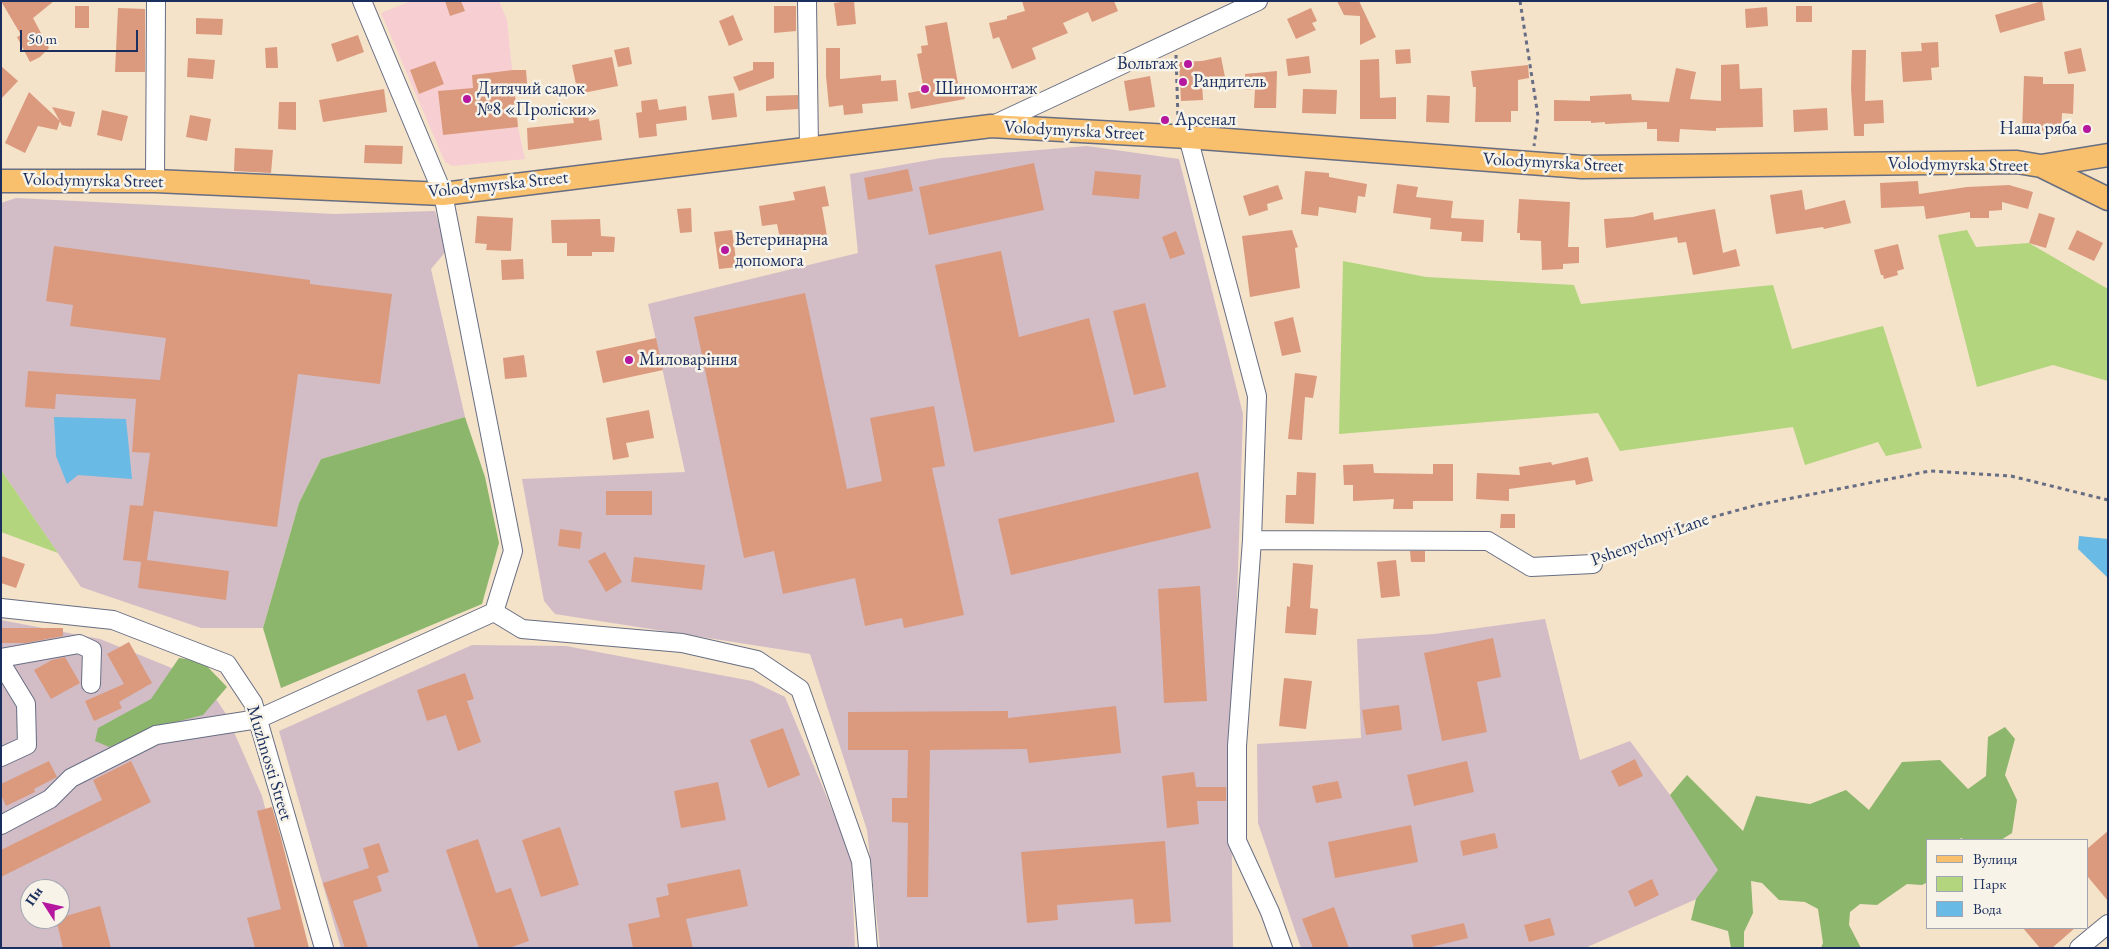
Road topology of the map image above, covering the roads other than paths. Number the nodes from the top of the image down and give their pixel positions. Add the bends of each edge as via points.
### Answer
1 (156, 1) edge
2 (362, 1) edge
3 (807, 1) edge
4 (1258, 1) edge
5 (991, 126) junction
6 (1183, 131) junction
7 (808, 149) junction
8 (2108, 155) edge
9 (2041, 166) junction
10 (1, 181) edge
11 (155, 181) junction
12 (443, 194) junction
13 (2108, 199) edge
14 (1252, 540) junction
15 (1593, 564) road end
16 (1, 608) edge
17 (494, 612) junction
18 (1, 658) edge
19 (1, 663) edge
20 (91, 684) dead end
21 (258, 719) junction
22 (1, 758) edge
23 (1, 824) edge
24 (2108, 924) edge
25 (324, 948) edge
26 (868, 948) edge
27 (1283, 948) edge
28 (2079, 948) edge

1 - 11 street
2 - 12 street
3 - 7 street
4 - 5 street, Volodymyrska Street
5 - 6 main road, Volodymyrska Street
5 - 7 main road, Volodymyrska Street
6 - 9 main road, Volodymyrska Street via 1582,167 2017,162
6 - 14 street via 1257,396
7 - 12 main road, Volodymyrska Street
8 - 9 main road
9 - 13 main road, Volodymyrska Street
10 - 11 main road, Volodymyrska Street
11 - 12 main road, Volodymyrska Street
12 - 17 street via 513,550
14 - 15 street, Pshenychnyi Lane via 1488,541 1531,567
14 - 27 street via 1238,746 1237,842
16 - 21 street, Muzhnosti Street via 113,620 227,664 253,703
17 - 21 street
17 - 26 street via 522,629 682,643 757,660 800,689 861,861
18 - 20 street via 79,644 92,650
19 - 22 street via 26,704 27,745
21 - 23 street via 156,736 71,778 50,798
21 - 25 street, Muzhnosti Street
24 - 28 street

